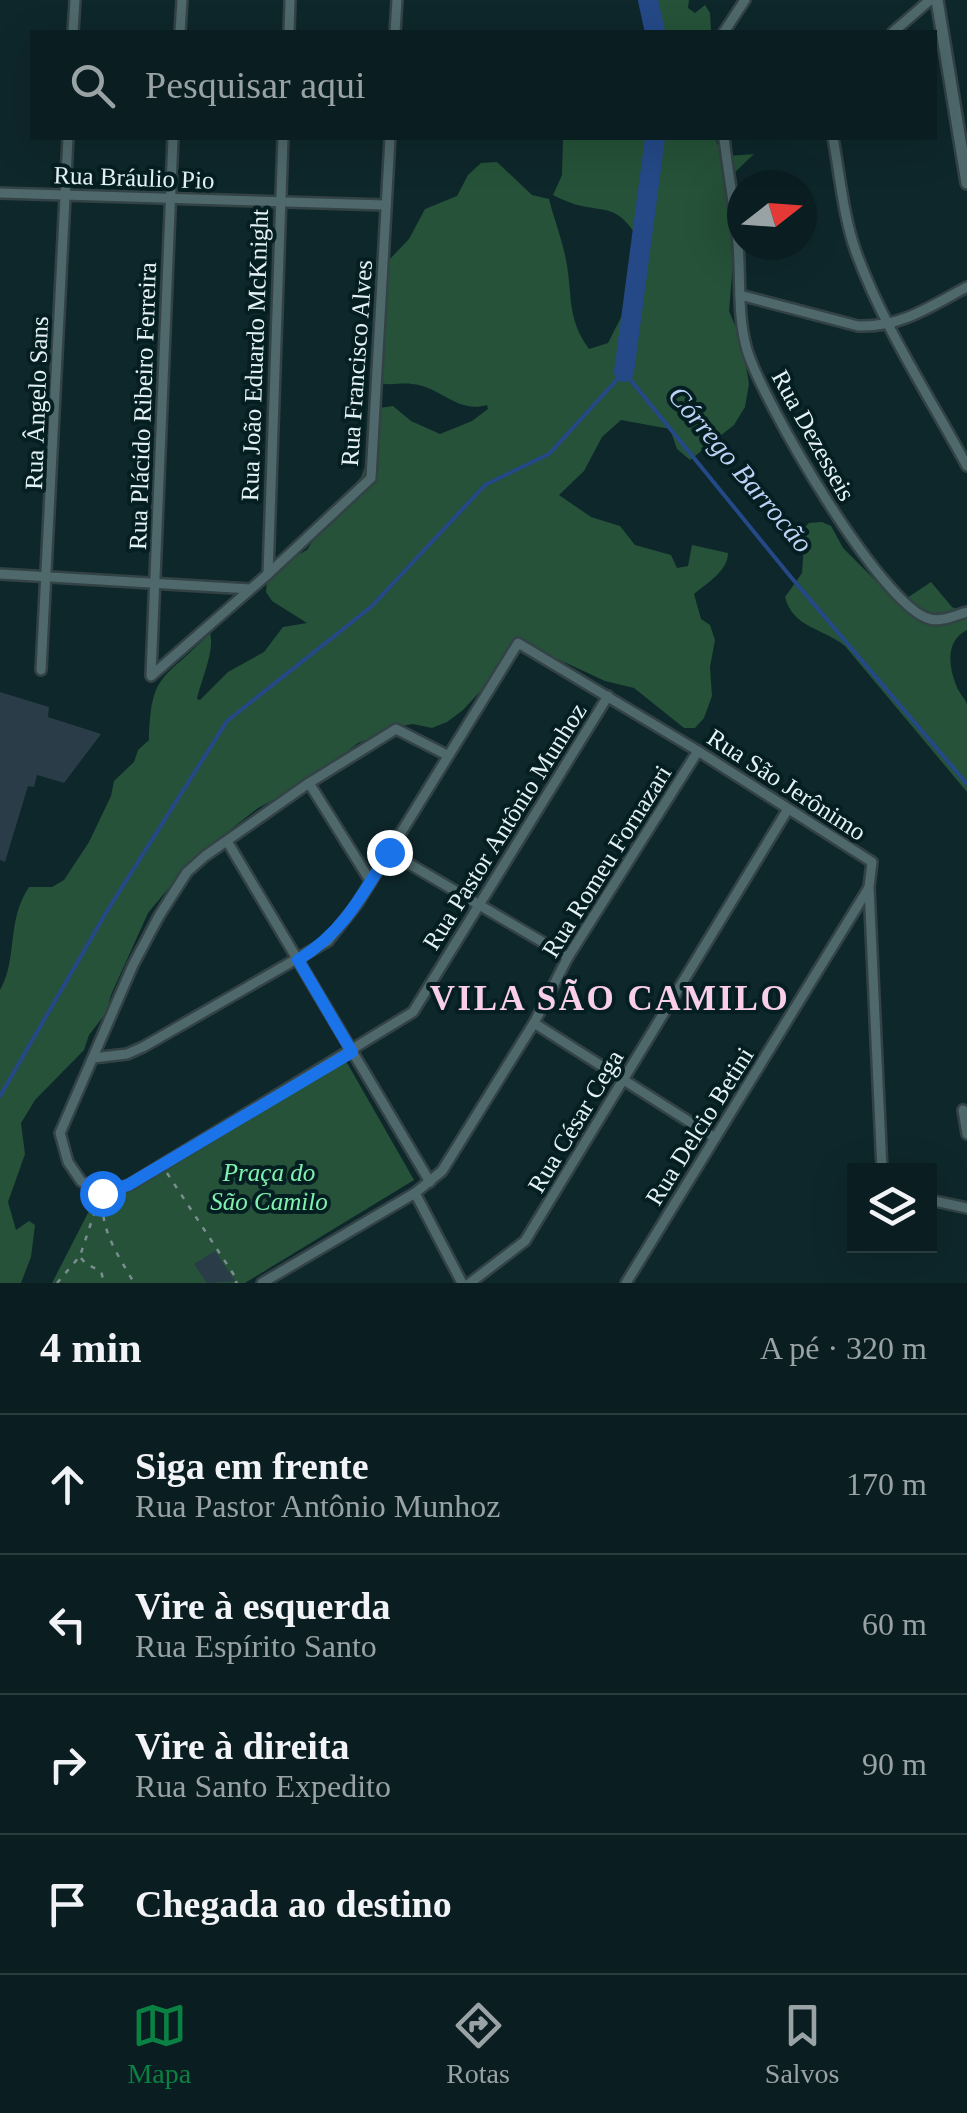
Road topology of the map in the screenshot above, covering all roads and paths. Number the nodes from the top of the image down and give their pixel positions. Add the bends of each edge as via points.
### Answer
1 (75, 0) edge
2 (182, 0) edge
3 (290, 0) edge
4 (397, 0) edge
5 (745, 0) edge
6 (933, 0) edge
7 (74, 30) edge
8 (180, 30) edge
9 (288, 30) edge
10 (395, 30) edge
11 (725, 30) edge
12 (896, 30) edge
13 (68, 140) edge
14 (174, 140) edge
15 (282, 140) edge
16 (390, 140) edge
17 (724, 140) edge
18 (833, 140) edge
19 (967, 183) edge
20 (0, 192) edge
21 (65, 194) junction
22 (170, 197) junction
23 (279, 203) junction
24 (386, 205) junction
25 (967, 287) edge
26 (740, 295) junction
27 (890, 325) junction
28 (967, 466) edge
29 (0, 574) edge
30 (268, 574) junction
31 (48, 576) junction
32 (156, 582) junction
33 (250, 588) junction
34 (967, 612) edge
35 (41, 670) dead end
36 (151, 676) joint
37 (608, 696) junction
38 (698, 751) junction
39 (447, 756) junction
40 (309, 783) junction
41 (788, 809) junction
42 (226, 841) junction
43 (389, 852) junction
44 (371, 882) junction
45 (869, 887) junction
46 (480, 904) junction
47 (568, 957) junction
48 (298, 960) junction
49 (534, 1023) junction
50 (352, 1052) junction
51 (93, 1058) junction
52 (624, 1078) junction
53 (964, 1110) dead end
54 (967, 1134) edge
55 (716, 1138) junction
56 (882, 1163) edge
57 (166, 1172) dead end
58 (430, 1182) junction
59 (415, 1193) junction
60 (116, 1200) dead end
61 (937, 1202) edge
62 (102, 1204) junction
63 (967, 1208) edge
64 (80, 1256) junction
65 (57, 1283) edge
66 (104, 1283) edge
67 (134, 1283) edge
68 (235, 1283) edge
69 (262, 1283) edge
70 (462, 1283) edge
71 (470, 1283) edge
72 (626, 1283) edge

1 - 7 street
2 - 8 street
3 - 9 street
4 - 10 street
5 - 11 street
6 - 12 street
6 - 19 street
13 - 21 street, Rua Ângelo Sans
14 - 22 street, Rua Plácido Ribeiro Ferreira
15 - 23 street, Rua João Eduardo McKnight
16 - 24 street, Rua Francisco Alves
17 - 26 street, Rua Dezesseis
18 - 27 street via 849,228
20 - 21 street, Rua Bráulio Pio
21 - 22 street, Rua Bráulio Pio
21 - 31 street, Rua Ângelo Sans
22 - 23 street, Rua Bráulio Pio
22 - 32 street, Rua Plácido Ribeiro Ferreira
23 - 24 street, Rua Bráulio Pio
23 - 30 street, Rua João Eduardo McKnight
24 - 30 street, Rua Francisco Alves via 371,478
25 - 27 street
26 - 27 street via 858,326
26 - 34 street, Rua Dezesseis via 747,350 761,385 839,520 914,611 928,619
27 - 28 street
29 - 31 street
30 - 33 street, Rua Francisco Alves
31 - 32 street
31 - 35 street, Rua Ângelo Sans
32 - 33 street
32 - 36 street, Rua Plácido Ribeiro Ferreira
33 - 36 street, Rua Francisco Alves
37 - 38 street, Rua São Jerônimo
37 - 39 street, Rua São Jerônimo via 518,643
37 - 46 street, Rua Pastor Antônio Munhoz
38 - 41 street, Rua São Jerônimo
38 - 47 street, Rua Romeu Fornazari
39 - 40 street via 396,729
39 - 43 street
40 - 42 street
40 - 44 street
41 - 45 street, Rua São Jerônimo via 872,862
41 - 52 street, Rua César Cega
42 - 48 street
42 - 51 street via 187,872 159,916
43 - 44 street
43 - 46 street
44 - 48 street via 328,941
45 - 55 street, Rua Delcio Betini
45 - 56 street, Rua São Jerônimo
46 - 47 street
46 - 50 street, Rua Pastor Antônio Munhoz via 413,1012
47 - 49 street, Rua Romeu Fornazari
48 - 50 street
48 - 51 street via 143,1047
49 - 52 street
49 - 58 street, Rua Romeu Fornazari via 452,1159
50 - 51 street, Rua Pastor Antônio Munhoz via 102,1193 80,1181 60,1133
50 - 58 street
52 - 55 street
52 - 71 street, Rua César Cega via 524,1241
53 - 54 street
55 - 72 street, Rua Delcio Betini
57 - 68 path
58 - 59 street, Rua Romeu Fornazari
59 - 69 street, Rua Romeu Fornazari
59 - 70 street
60 - 62 path
61 - 63 street
62 - 64 path
62 - 67 path via 108,1237
64 - 65 path
64 - 66 path via 101,1271

